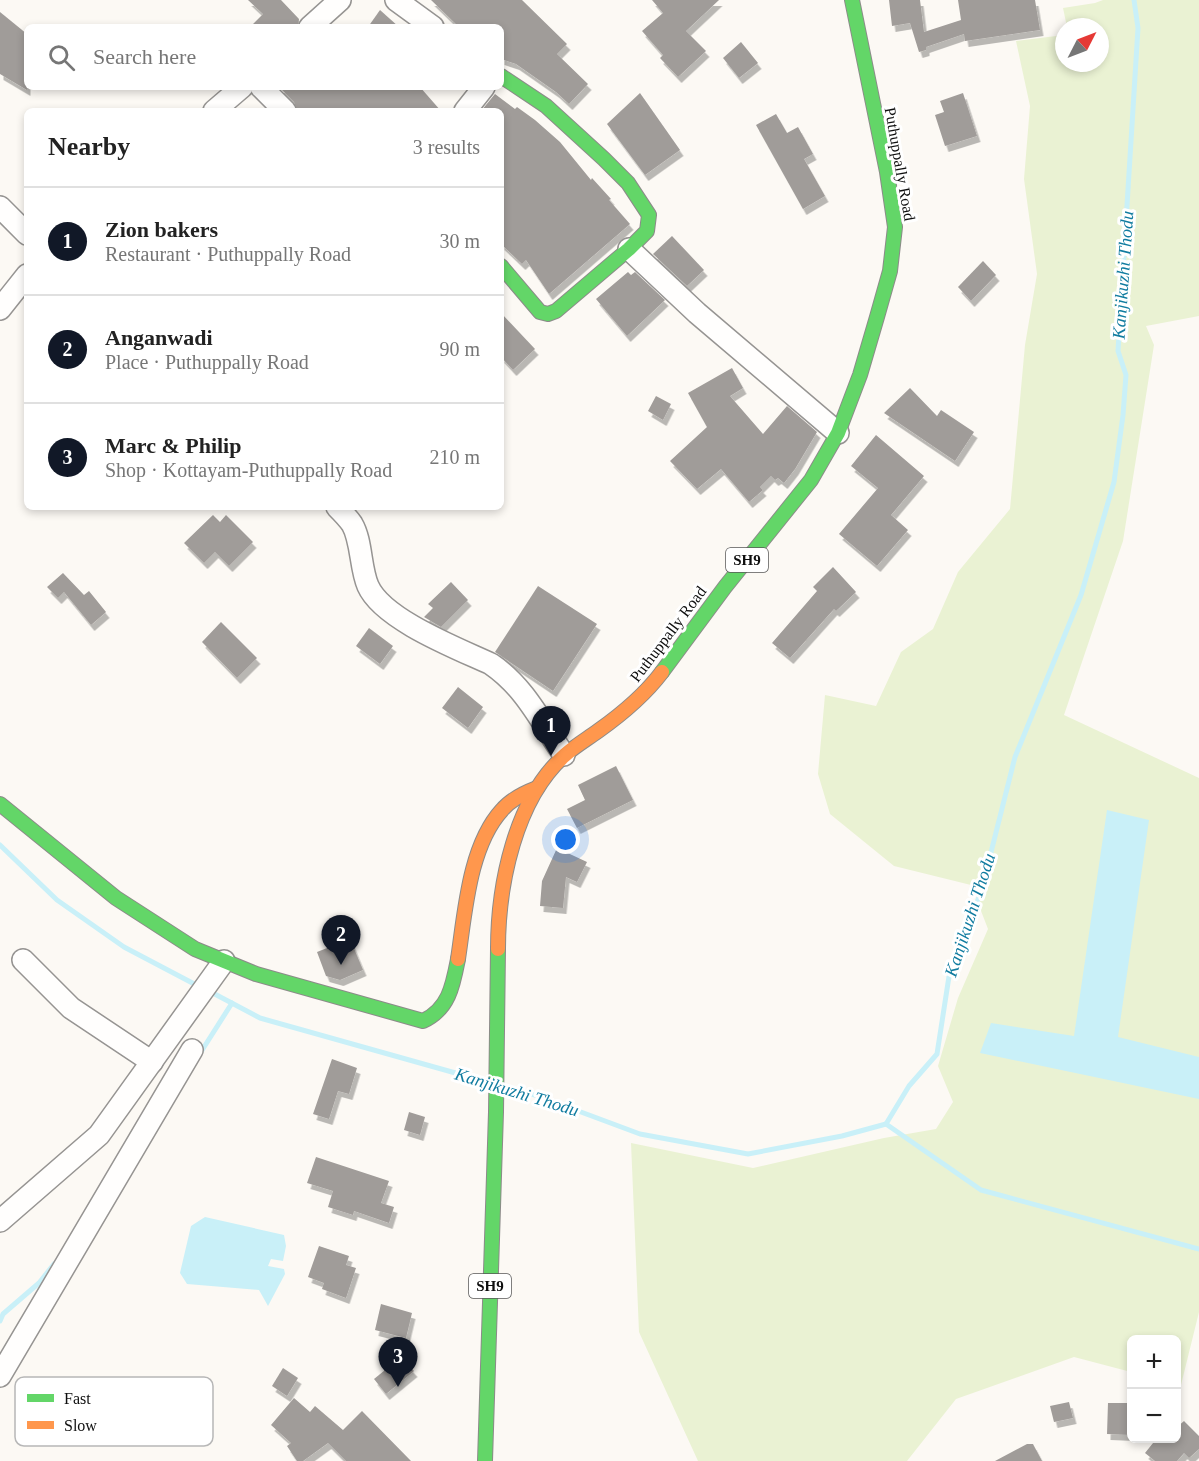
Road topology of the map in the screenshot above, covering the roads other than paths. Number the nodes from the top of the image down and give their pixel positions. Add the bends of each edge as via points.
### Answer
1 (340, 0) edge
2 (396, 0) edge
3 (852, 0) edge
4 (313, 24) edge
5 (429, 24) edge
6 (504, 78) edge
7 (238, 90) edge
8 (264, 90) edge
9 (482, 90) edge
10 (218, 108) edge
11 (282, 108) edge
12 (467, 108) edge
13 (0, 207) edge
14 (24, 231) edge
15 (629, 249) junction
16 (504, 270) edge
17 (24, 279) edge
18 (0, 309) edge
19 (838, 433) junction
20 (340, 510) edge
21 (564, 755) junction
22 (537, 788) junction
23 (0, 804) edge
24 (23, 960) dead end
25 (224, 961) junction
26 (192, 1050) dead end
27 (152, 1062) junction
28 (0, 1221) edge
29 (0, 1376) edge
30 (484, 1461) edge

1 - 4 street
2 - 5 street
3 - 19 main road, Puthuppally Road / SH9 via 896,226 890,271 860,375
6 - 15 main road via 546,106 628,183 649,215 646,231
7 - 10 street
8 - 11 street
9 - 12 street
13 - 14 street
15 - 16 main road via 548,314 540,312
15 - 19 street via 697,313
17 - 18 street
19 - 21 main road, Puthuppally Road / SH9 via 811,480 724,587 647,692
20 - 21 street via 353,525 369,588 376,598 414,627 500,670 527,698
21 - 22 main road, Puthuppally Road / SH9
22 - 25 main road via 500,810 483,840 473,870 454,976 445,1004 432,1016 423,1020 399,1014 301,988
22 - 30 main road, Puthuppally Road / SH9 via 523,812 512,846 498,922
23 - 25 main road via 116,898 195,950
24 - 27 street via 71,1008
25 - 27 street
26 - 29 street
27 - 28 street via 99,1135

